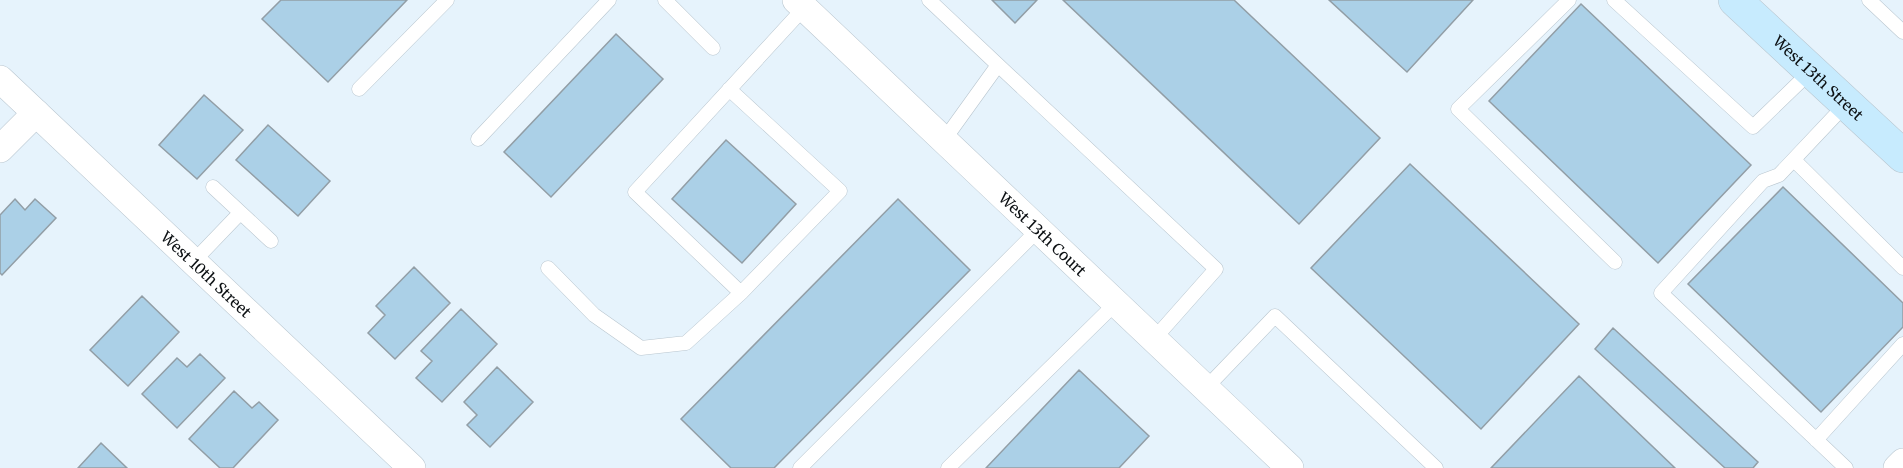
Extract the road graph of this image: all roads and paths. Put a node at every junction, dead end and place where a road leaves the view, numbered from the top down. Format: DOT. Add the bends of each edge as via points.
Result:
graph roads {
  1 [pos="447,0"];
  2 [pos="609,0"];
  3 [pos="665,0"];
  4 [pos="929,0"];
  5 [pos="1569,0"];
  6 [pos="1614,0"];
  7 [pos="1735,0"];
  8 [pos="1869,0"];
  9 [pos="800,4"];
  10 [pos="1903,32"];
  11 [pos="713,48"];
  12 [pos="998,65"];
  13 [pos="1811,71"];
  14 [pos="0,79"];
  15 [pos="359,89"];
  16 [pos="729,89"];
  17 [pos="1846,104"];
  18 [pos="36,114"];
  19 [pos="478,139"];
  20 [pos="944,140"];
  21 [pos="0,149"];
  22 [pos="1903,156"];
  23 [pos="1794,160"];
  24 [pos="213,187"];
  25 [pos="240,213"];
  26 [pos="1038,230"];
  27 [pos="271,242"];
  28 [pos="194,262"];
  29 [pos="1615,262"];
  30 [pos="548,268"];
  31 [pos="1903,268"];
  32 [pos="741,293"];
  33 [pos="1116,303"];
  34 [pos="1154,339"];
  35 [pos="1903,344"];
  36 [pos="1206,388"];
  37 [pos="1816,440"];
  38 [pos="1903,462"];
  39 [pos="412,468"];
  40 [pos="800,468"];
  41 [pos="948,468"];
  42 [pos="1290,468"];
  43 [pos="1436,468"];
  44 [pos="1846,468"];
  45 [pos="1897,468"];
  1 -- 15 [label="lane"];
  2 -- 19 [label="lane"];
  3 -- 11 [label="lane"];
  4 -- 12 [label="lane"];
  5 -- 29 [label="lane" via="1458,109"];
  6 -- 13 [label="lane" via="1753,127"];
  7 -- 13 [label="street, West 13th Street"];
  8 -- 10 [label="lane"];
  9 -- 16 [label="lane"];
  9 -- 20 [label="street, West 13th Court"];
  12 -- 20 [label="lane"];
  12 -- 34 [label="lane" via="1216,269"];
  13 -- 17 [label="street, West 13th Street"];
  14 -- 18 [label="street, West 10th Street"];
  16 -- 32 [label="lane" via="635,192"];
  16 -- 32 [label="lane" via="840,191"];
  17 -- 22 [label="street, West 13th Street"];
  17 -- 23 [label="lane"];
  18 -- 21 [label="street"];
  18 -- 28 [label="street, West 10th Street"];
  20 -- 26 [label="street, West 13th Court"];
  23 -- 31 [label="lane"];
  23 -- 37 [label="lane" via="1779,175 1763,182 1661,294"];
  24 -- 25 [label="lane"];
  25 -- 27 [label="lane"];
  25 -- 28 [label="lane"];
  26 -- 33 [label="street, West 13th Court"];
  26 -- 40 [label="lane"];
  28 -- 39 [label="street, West 10th Street"];
  30 -- 32 [label="lane" via="594,315 641,348 686,343"];
  33 -- 34 [label="street, West 13th Court"];
  33 -- 41 [label="lane"];
  34 -- 36 [label="street, West 13th Court"];
  35 -- 37 [label="lane"];
  36 -- 42 [label="street, West 13th Court"];
  36 -- 43 [label="lane" via="1275,316"];
  37 -- 44 [label="lane"];
  38 -- 45 [label="street"];
}
